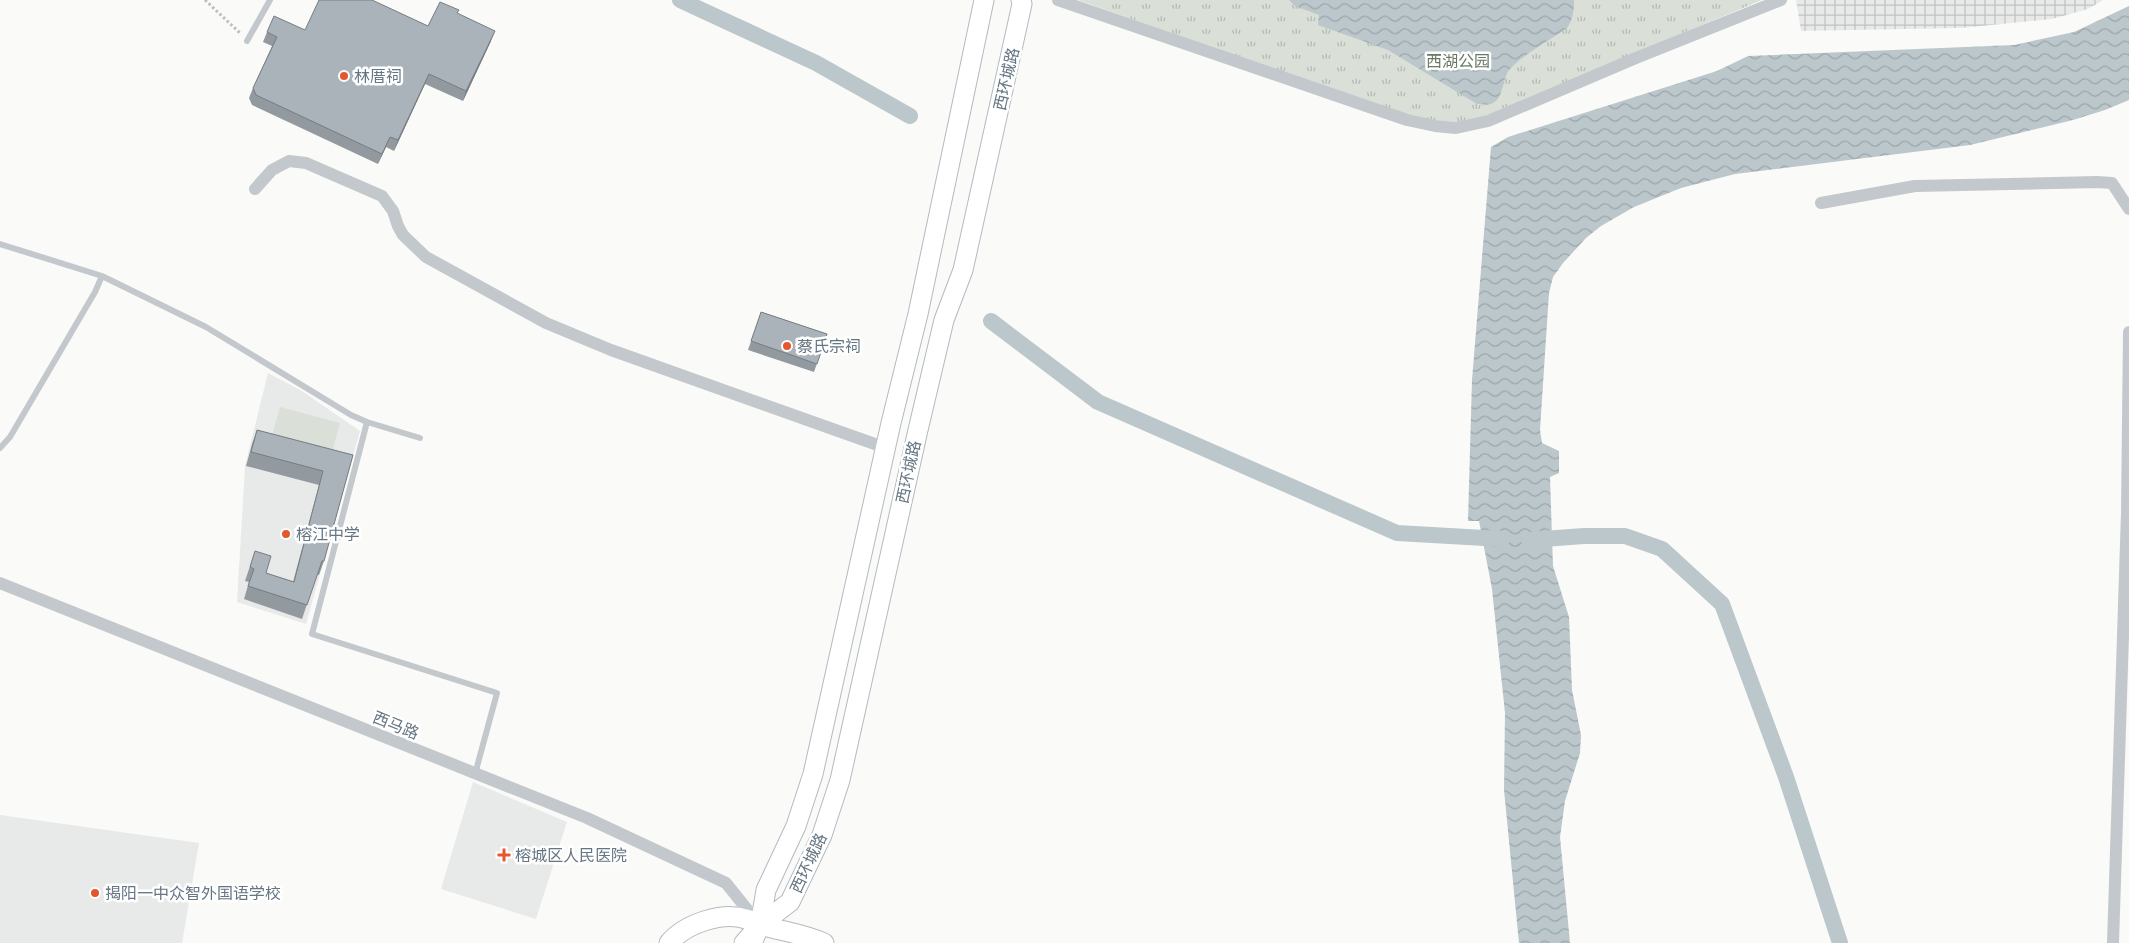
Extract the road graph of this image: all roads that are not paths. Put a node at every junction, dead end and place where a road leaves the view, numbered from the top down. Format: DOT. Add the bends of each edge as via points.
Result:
graph roads {
  1 [pos="270,0"];
  2 [pos="984,0"];
  3 [pos="1022,0"];
  4 [pos="1058,0"];
  5 [pos="1781,0"];
  6 [pos="247,41"];
  7 [pos="255,189"];
  8 [pos="1821,203"];
  9 [pos="2129,209"];
  10 [pos="0,244"];
  11 [pos="102,276"];
  12 [pos="2129,332"];
  13 [pos="366,422"];
  14 [pos="420,438"];
  15 [pos="0,448"];
  16 [pos="886,448"];
  17 [pos="2128,513"];
  18 [pos="0,583"];
  19 [pos="475,774"];
  20 [pos="772,932"];
  21 [pos="669,943"];
  22 [pos="744,943"];
  23 [pos="752,943"];
  24 [pos="824,943"];
  25 [pos="2113,943"];
  1 -- 6 [label="lane"];
  2 -- 16 [label="main road, 西环城路" via="918,314"];
  3 -- 20 [label="main road, 西环城路" via="963,270 944,320 840,780 822,835"];
  4 -- 5 [label="street" via="1407,120 1456,128 1488,121"];
  7 -- 16 [label="street" via="272,170 289,161 306,163 382,196 394,211 403,235 426,257 546,323 611,350"];
  8 -- 9 [label="street" via="1915,186 2097,182 2112,183"];
  10 -- 11 [label="lane"];
  11 -- 13 [label="lane" via="206,327"];
  11 -- 15 [label="lane" via="10,438"];
  12 -- 17 [label="street"];
  13 -- 14 [label="lane"];
  13 -- 19 [label="lane" via="312,634 497,693"];
  16 -- 20 [label="main road, 西环城路" via="814,774 796,826 766,890"];
  17 -- 25 [label="street"];
  18 -- 19 [label="street, 西马路"];
  19 -- 20 [label="street, 西马路" via="587,818 726,883"];
  20 -- 21 [label="main road" via="746,918 723,917 700,921"];
  20 -- 22 [label="main road, 西环城路"];
  20 -- 23 [label="main road, 西环城路"];
  20 -- 24 [label="main road"];
}
